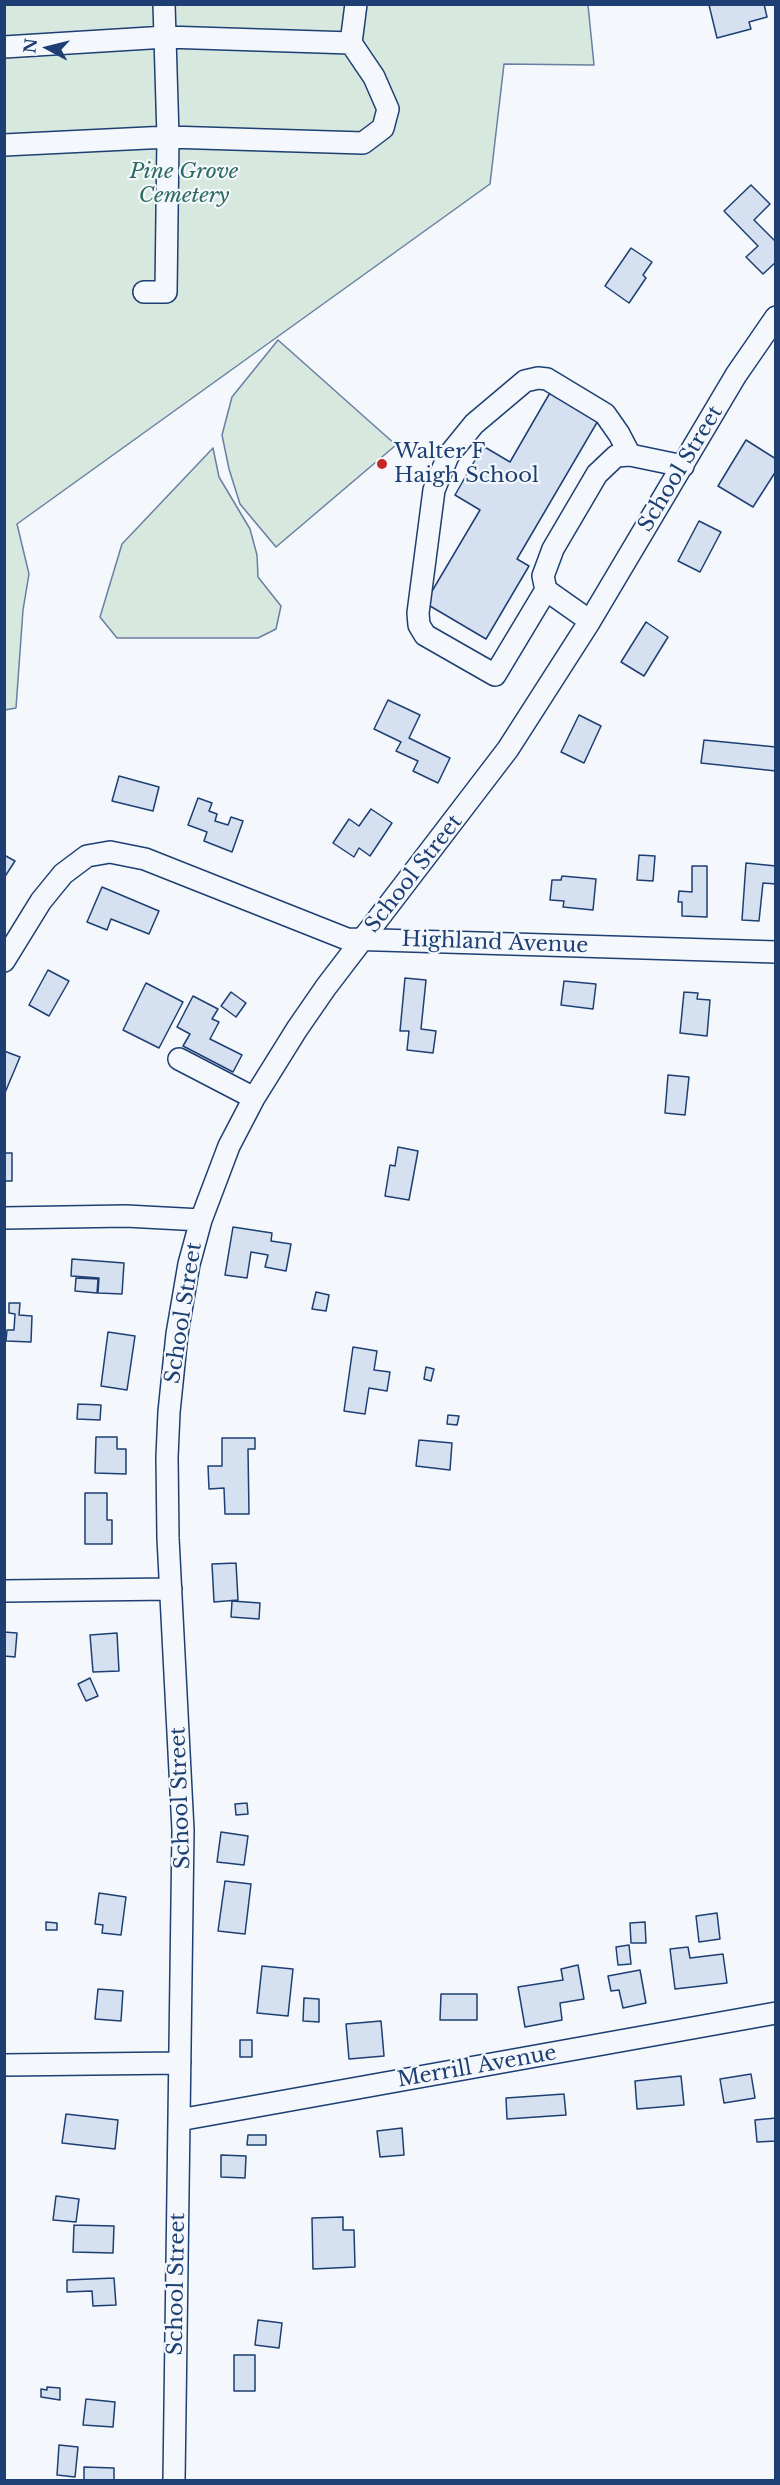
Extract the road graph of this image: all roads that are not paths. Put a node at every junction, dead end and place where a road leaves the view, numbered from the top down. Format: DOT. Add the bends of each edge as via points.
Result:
graph roads {
  1 [pos="164,4"];
  2 [pos="356,4"];
  3 [pos="166,37"];
  4 [pos="351,43"];
  5 [pos="4,47"];
  6 [pos="168,137"];
  7 [pos="4,145"];
  8 [pos="144,292"];
  9 [pos="776,317"];
  10 [pos="630,455"];
  11 [pos="683,466"];
  12 [pos="546,590"];
  13 [pos="590,621"];
  14 [pos="363,939"];
  15 [pos="776,952"];
  16 [pos="4,961"];
  17 [pos="178,1059"];
  18 [pos="254,1098"];
  19 [pos="4,1218"];
  20 [pos="201,1220"];
  21 [pos="171,1589"];
  22 [pos="4,1591"];
  23 [pos="776,2013"];
  24 [pos="180,2063"];
  25 [pos="4,2065"];
  26 [pos="179,2120"];
  27 [pos="174,2481"];
  1 -- 3 [label="street"];
  2 -- 4 [label="street"];
  3 -- 4 [label="street"];
  3 -- 5 [label="street"];
  3 -- 6 [label="street"];
  4 -- 6 [label="street" via="374,77 388,109 383,128 363,143"];
  6 -- 7 [label="street"];
  6 -- 8 [label="street" via="166,292"];
  9 -- 11 [label="street, School Street" via="736,375"];
  10 -- 11 [label="street"];
  10 -- 12 [label="street" via="616,456 597,474 553,549 543,576"];
  10 -- 12 [label="street" via="605,414 547,379 538,378 525,381 474,424 448,456 434,490 418,613 425,635 495,675"];
  11 -- 13 [label="street, School Street"];
  12 -- 13 [label="street"];
  13 -- 14 [label="street, School Street" via="508,749"];
  14 -- 15 [label="street, Highland Avenue"];
  14 -- 16 [label="street, Highland Avenue" via="347,939 134,855 110,852 87,856 63,874"];
  14 -- 18 [label="street, School Street" via="320,995"];
  17 -- 18 [label="street"];
  18 -- 20 [label="street, School Street" via="229,1146"];
  19 -- 20 [label="street" via="126,1216"];
  20 -- 21 [label="street, School Street" via="181,1305 171,1380 167,1496"];
  21 -- 22 [label="street"];
  21 -- 24 [label="street, School Street" via="183,1830"];
  23 -- 26 [label="street, Merrill Avenue"];
  24 -- 25 [label="street"];
  24 -- 26 [label="street, School Street"];
  26 -- 27 [label="street, School Street"];
}
